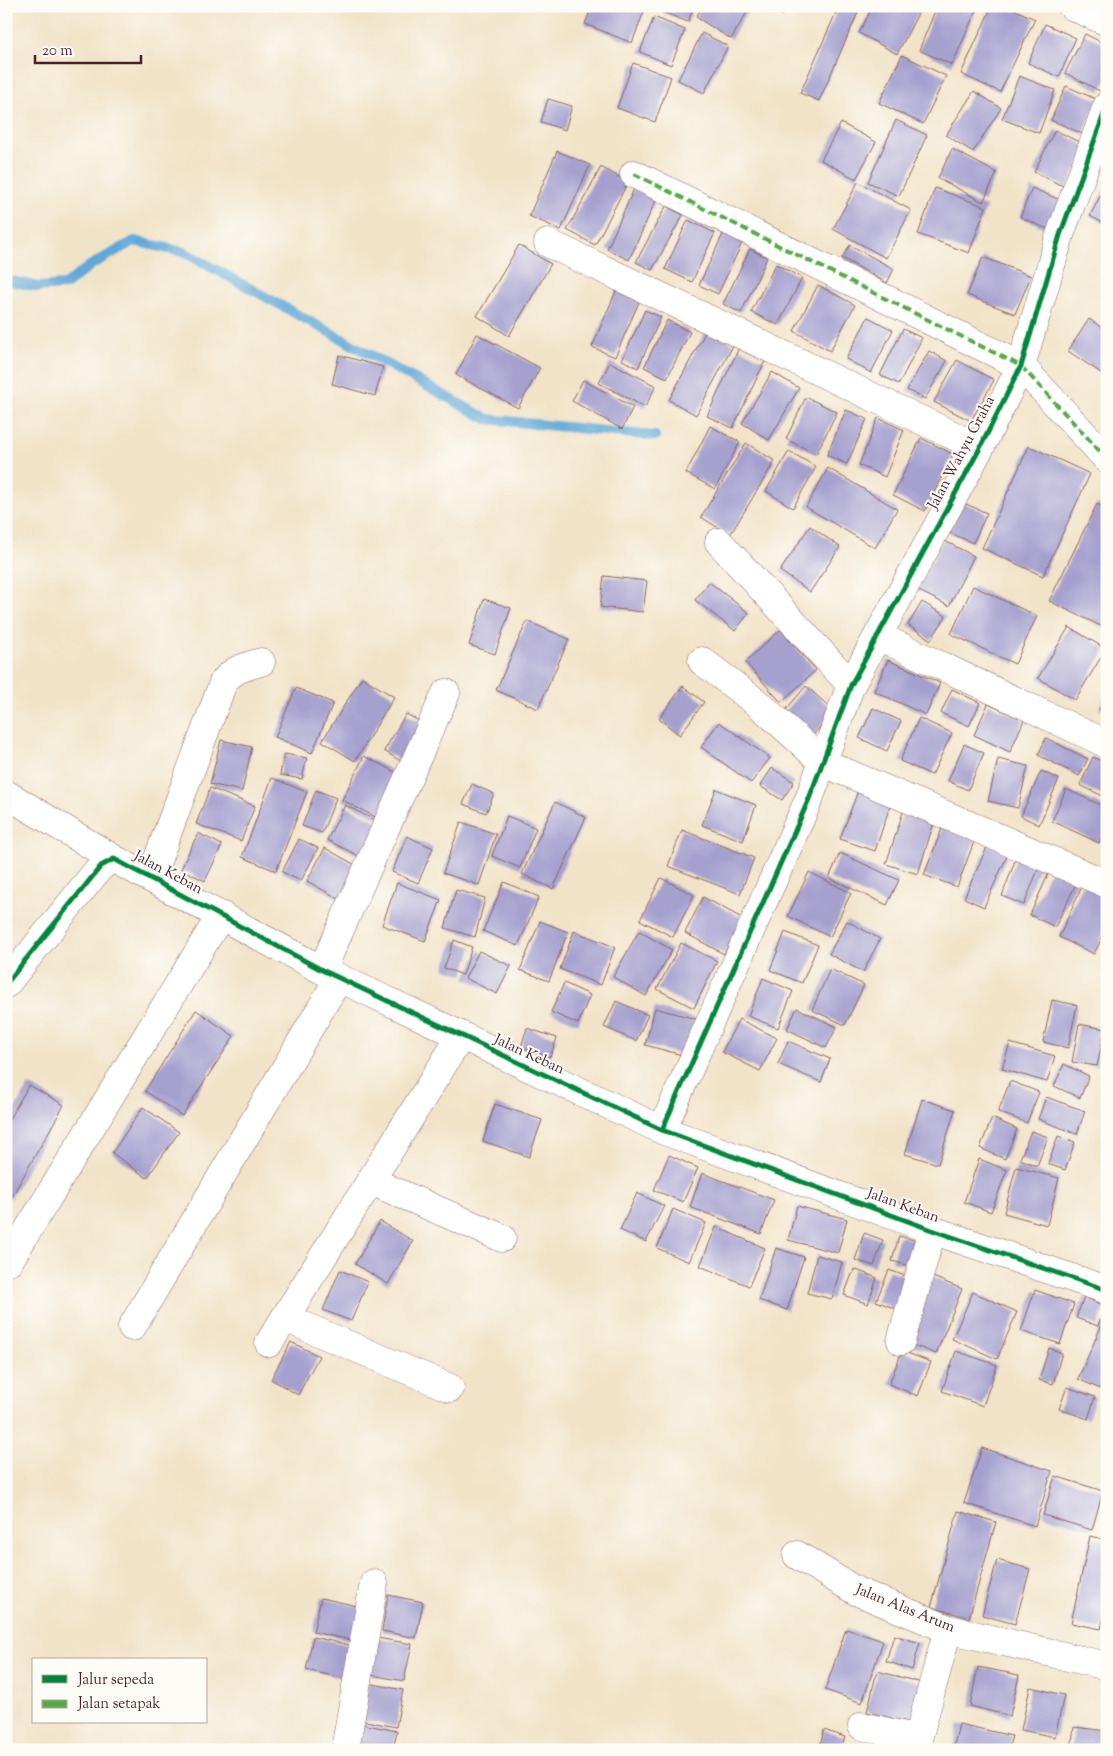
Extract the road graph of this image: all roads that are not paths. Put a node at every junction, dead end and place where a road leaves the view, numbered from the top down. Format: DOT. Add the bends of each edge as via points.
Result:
graph roads {
  1 [pos="1072,6"];
  2 [pos="1107,22"];
  3 [pos="1107,106"];
  4 [pos="634,174"];
  5 [pos="548,243"];
  6 [pos="1021,366"];
  7 [pos="980,448"];
  8 [pos="1107,458"];
  9 [pos="719,542"];
  10 [pos="878,636"];
  11 [pos="702,661"];
  12 [pos="261,662"];
  13 [pos="851,686"];
  14 [pos="446,693"];
  15 [pos="1107,744"];
  16 [pos="824,763"];
  17 [pos="6,794"];
  18 [pos="114,859"];
  19 [pos="151,877"];
  20 [pos="1107,884"];
  21 [pos="221,915"];
  22 [pos="330,974"];
  23 [pos="6,984"];
  24 [pos="461,1036"];
  25 [pos="662,1130"];
  26 [pos="371,1182"];
  27 [pos="932,1230"];
  28 [pos="502,1238"];
  29 [pos="9,1261"];
  30 [pos="1107,1290"];
  31 [pos="285,1318"];
  32 [pos="132,1327"];
  33 [pos="901,1341"];
  34 [pos="269,1344"];
  35 [pos="450,1388"];
  36 [pos="797,1555"];
  37 [pos="374,1583"];
  38 [pos="948,1629"];
  39 [pos="1107,1666"];
  40 [pos="862,1726"];
  41 [pos="917,1745"];
  42 [pos="346,1750"];
  1 -- 2 [label="street"];
  3 -- 6 [label="street, Jalan Wahyu Graha" via="1060,236"];
  4 -- 6 [label="street"];
  5 -- 7 [label="street"];
  6 -- 7 [label="street, Jalan Wahyu Graha"];
  6 -- 8 [label="street"];
  7 -- 10 [label="street, Jalan Wahyu Graha"];
  9 -- 13 [label="street"];
  10 -- 13 [label="street, Jalan Wahyu Graha"];
  10 -- 15 [label="street"];
  11 -- 16 [label="street" via="760,706"];
  12 -- 19 [label="street" via="237,669 223,683"];
  13 -- 16 [label="street, Jalan Wahyu Graha"];
  14 -- 22 [label="street"];
  16 -- 20 [label="street"];
  16 -- 25 [label="street, Jalan Wahyu Graha"];
  17 -- 18 [label="street"];
  18 -- 19 [label="street, Jalan Keban"];
  18 -- 23 [label="street, Jalan Keban" via="101,866"];
  19 -- 21 [label="street, Jalan Keban"];
  21 -- 22 [label="street, Jalan Keban"];
  21 -- 29 [label="street"];
  22 -- 24 [label="street, Jalan Keban"];
  22 -- 32 [label="street"];
  24 -- 25 [label="street, Jalan Keban"];
  24 -- 26 [label="street"];
  25 -- 27 [label="street, Jalan Keban"];
  26 -- 28 [label="street"];
  26 -- 31 [label="street"];
  27 -- 30 [label="street, Jalan Keban"];
  27 -- 33 [label="street"];
  31 -- 34 [label="street"];
  31 -- 35 [label="street"];
  36 -- 38 [label="street, Jalan Alas Arum" via="856,1590"];
  37 -- 42 [label="street"];
  38 -- 39 [label="street, Jalan Alas Arum"];
  38 -- 41 [label="street"];
  40 -- 41 [label="street"];
}
